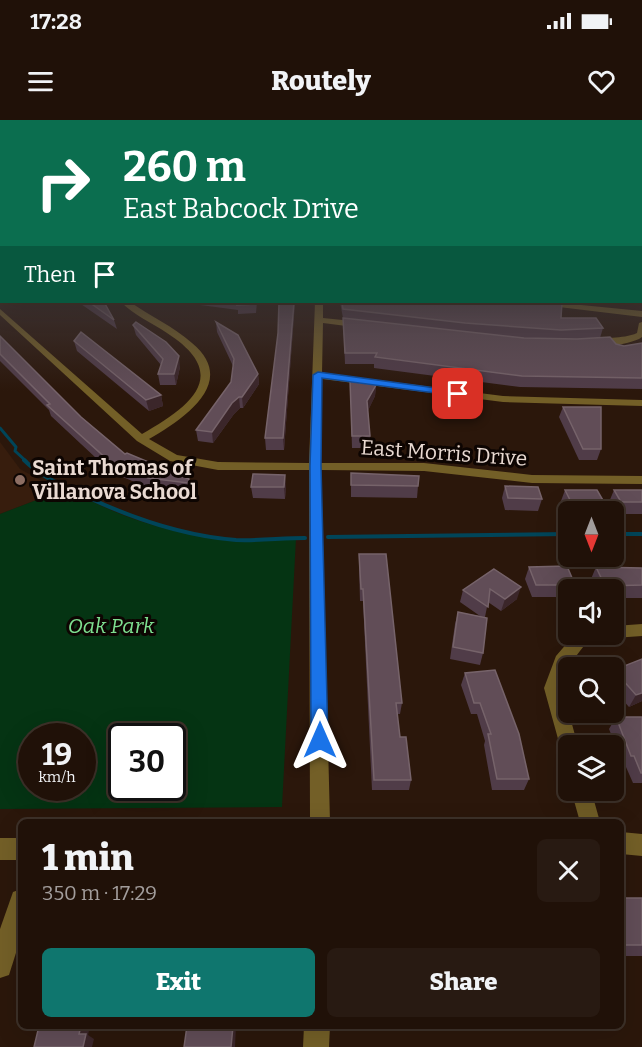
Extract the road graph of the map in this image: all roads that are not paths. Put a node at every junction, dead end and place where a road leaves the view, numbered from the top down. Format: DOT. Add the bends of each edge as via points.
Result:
graph roads {
  1 [pos="128,304"];
  2 [pos="319,304"];
  3 [pos="554,304"];
  4 [pos="0,311"];
  5 [pos="641,314"];
  6 [pos="319,320"];
  7 [pos="642,324"];
  8 [pos="376,327"];
  9 [pos="641,334"];
  10 [pos="586,344"];
  11 [pos="318,375"];
  12 [pos="642,403"];
  13 [pos="141,439"];
  14 [pos="315,466"];
  15 [pos="642,480"];
  16 [pos="642,630"];
  17 [pos="624,631"];
  18 [pos="576,645"];
  19 [pos="566,735"];
  20 [pos="584,801"];
  21 [pos="320,819"];
  22 [pos="589,819"];
  23 [pos="624,843"];
  24 [pos="642,845"];
  25 [pos="0,849"];
  26 [pos="18,849"];
  27 [pos="18,909"];
  28 [pos="0,966"];
  29 [pos="317,1029"];
  30 [pos="316,1047"];
  1 -- 13 [label="street" via="190,345 205,366 203,387 191,404"];
  2 -- 6 [label="street"];
  3 -- 5 [label="street"];
  4 -- 13 [label="street, East Morris Drive"];
  5 -- 7 [label="street"];
  6 -- 8 [label="street"];
  6 -- 11 [label="street"];
  7 -- 9 [label="street"];
  9 -- 10 [label="street" via="622,342"];
  11 -- 12 [label="street" via="503,399"];
  11 -- 14 [label="street"];
  13 -- 14 [label="street, East Morris Drive" via="174,458 218,466"];
  14 -- 15 [label="street, East Morris Drive" via="424,467 538,479"];
  14 -- 21 [label="street"];
  16 -- 17 [label="street"];
  18 -- 19 [label="street" via="562,661 553,688"];
  20 -- 22 [label="street"];
  23 -- 24 [label="street"];
  25 -- 26 [label="street"];
  27 -- 28 [label="street"];
  29 -- 30 [label="street"];
}
